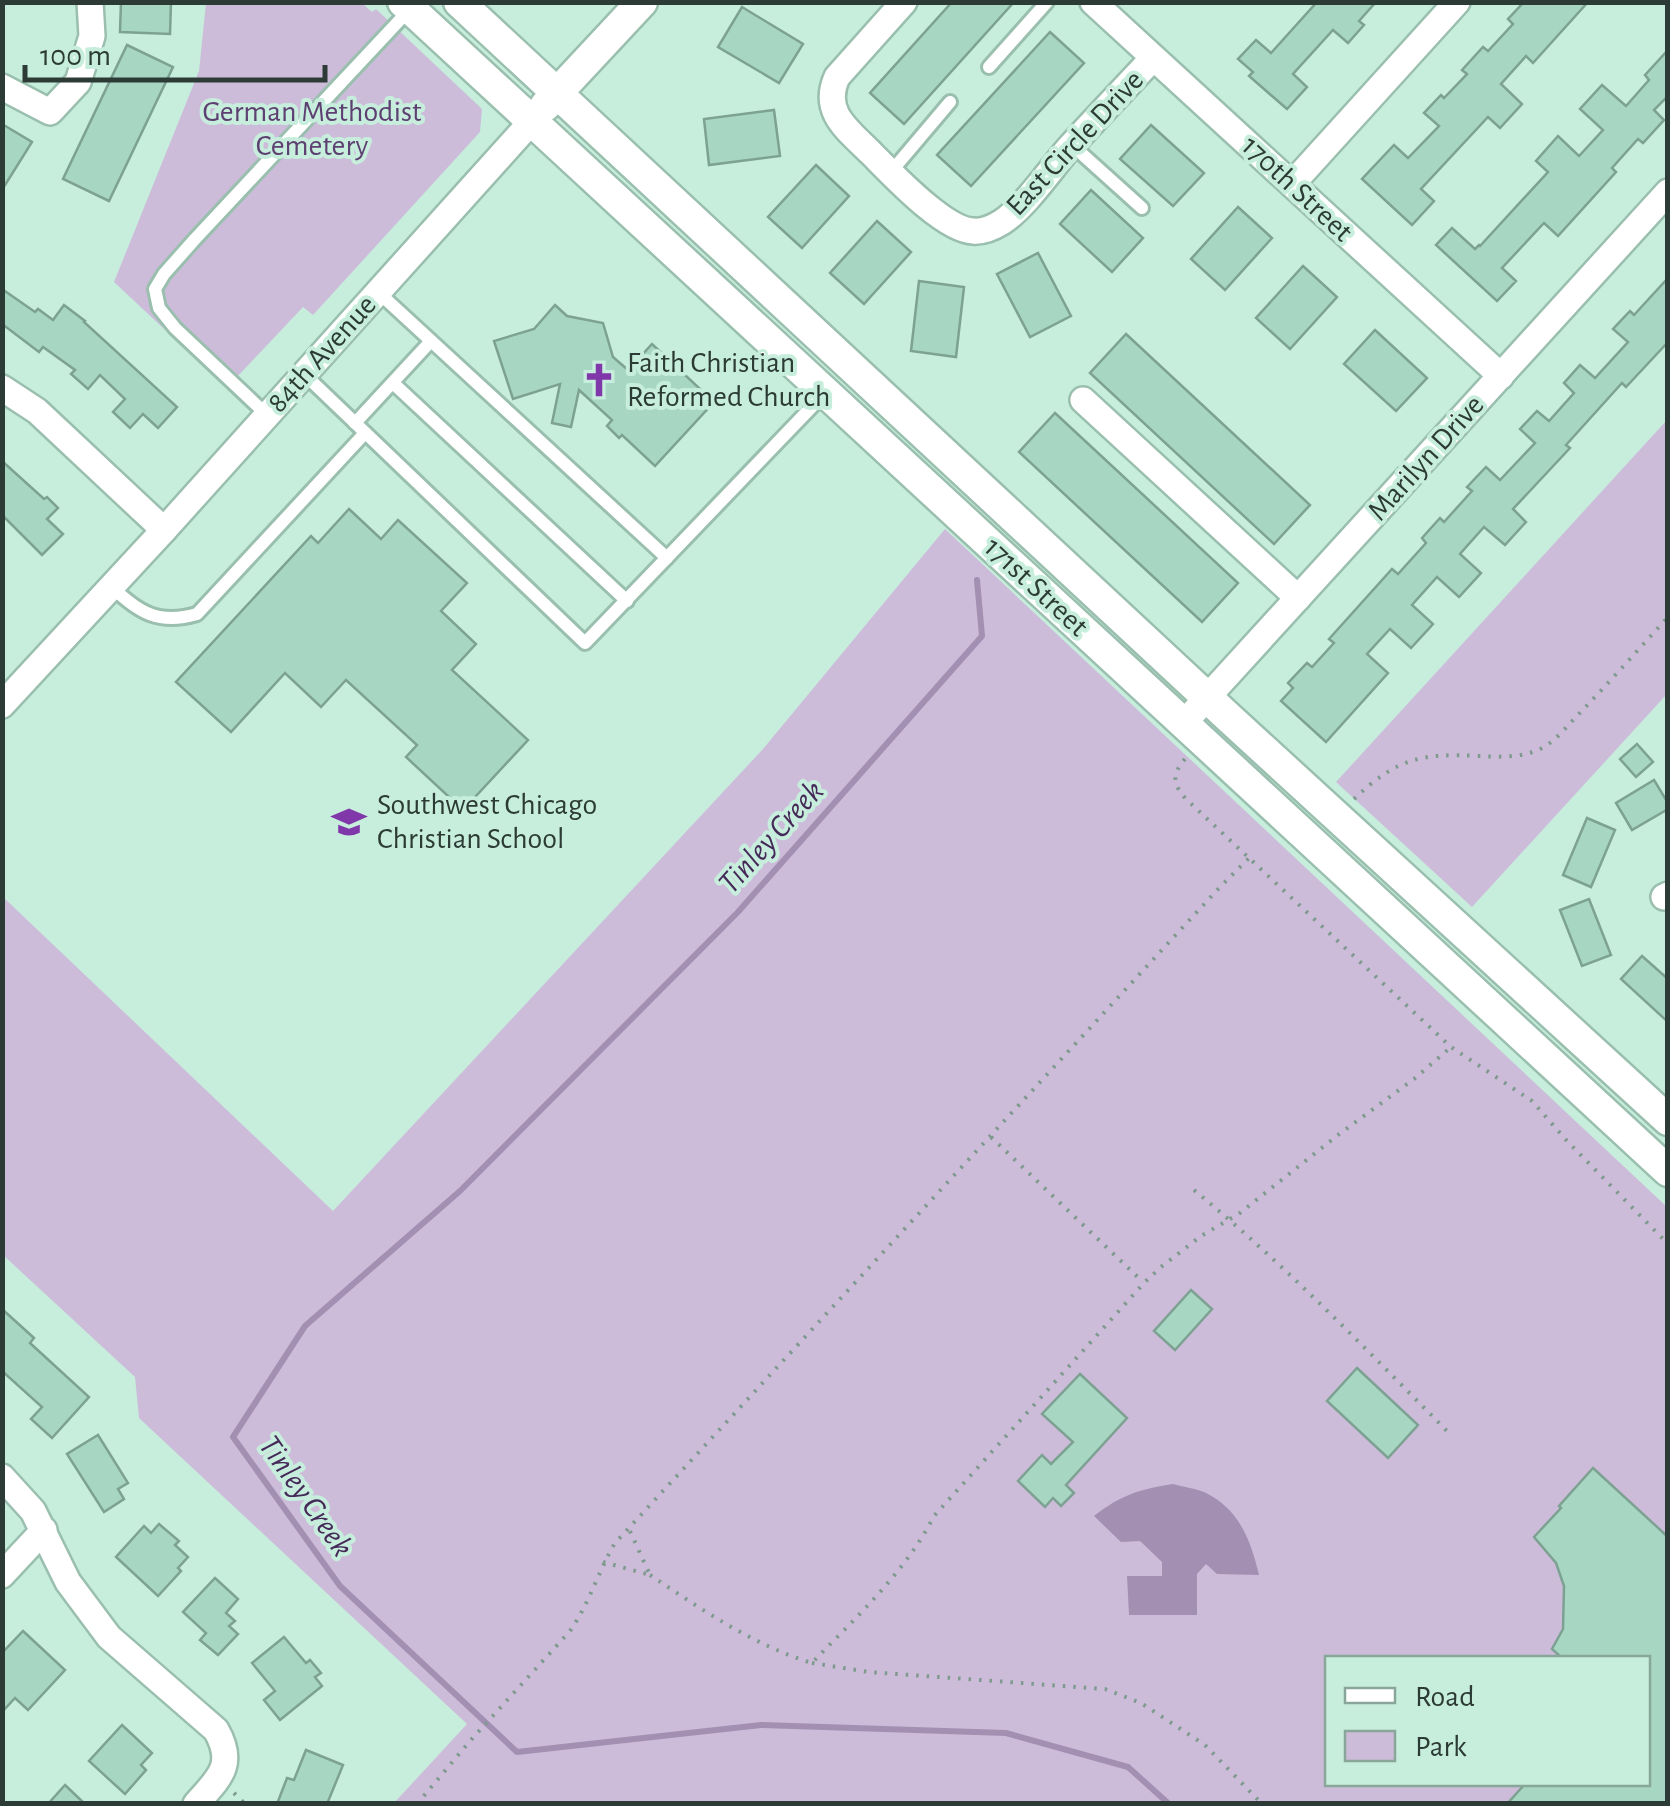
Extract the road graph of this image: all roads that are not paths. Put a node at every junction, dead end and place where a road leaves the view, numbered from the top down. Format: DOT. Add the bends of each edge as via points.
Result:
graph roads {
  1 [pos="90,2"];
  2 [pos="459,2"];
  3 [pos="642,2"];
  4 [pos="904,2"];
  5 [pos="1047,2"];
  6 [pos="1093,2"];
  7 [pos="1457,2"];
  8 [pos="407,6"];
  9 [pos="1153,58"];
  10 [pos="989,67"];
  11 [pos="2,86"];
  12 [pos="556,93"];
  13 [pos="950,102"];
  14 [pos="531,122"];
  15 [pos="1072,144"];
  16 [pos="893,175"];
  17 [pos="1292,184"];
  18 [pos="1668,192"];
  19 [pos="1142,208"];
  20 [pos="378,292"];
  21 [pos="432,342"];
  22 [pos="304,374"];
  23 [pos="1501,376"];
  24 [pos="392,383"];
  25 [pos="2,388"];
  26 [pos="826,391"];
  27 [pos="1083,400"];
  28 [pos="267,416"];
  29 [pos="360,428"];
  30 [pos="164,530"];
  31 [pos="666,558"];
  32 [pos="112,586"];
  33 [pos="1298,598"];
  34 [pos="628,601"];
  35 [pos="1208,698"];
  36 [pos="2,704"];
  37 [pos="1187,738"];
  38 [pos="1668,1120"];
  39 [pos="1668,1172"];
  40 [pos="2,1477"];
  41 [pos="44,1530"];
  42 [pos="2,1575"];
  43 [pos="196,1804"];
  1 -- 11 [label="street" via="92,36 78,82 50,112"];
  2 -- 12 [label="street, 171st Street"];
  3 -- 12 [label="street, 84th Avenue"];
  4 -- 16 [label="street, East Circle Drive" via="837,76 831,100 841,123"];
  5 -- 10 [label="lane"];
  6 -- 9 [label="street, 170th Street"];
  7 -- 17 [label="street"];
  8 -- 14 [label="street, 171st Street"];
  8 -- 28 [label="lane" via="155,290 175,328"];
  9 -- 15 [label="street, East Circle Drive"];
  9 -- 17 [label="street, 170th Street"];
  12 -- 14 [label="street, 84th Avenue"];
  12 -- 35 [label="street, 171st Street"];
  13 -- 16 [label="lane"];
  14 -- 20 [label="street, 84th Avenue"];
  14 -- 26 [label="street, 171st Street"];
  15 -- 16 [label="street, East Circle Drive" via="1014,212 976,232 951,225"];
  15 -- 19 [label="lane"];
  17 -- 23 [label="street, 170th Street"];
  18 -- 23 [label="street, Marilyn Drive"];
  20 -- 21 [label="lane"];
  20 -- 22 [label="street, 84th Avenue"];
  21 -- 24 [label="lane"];
  21 -- 31 [label="lane"];
  22 -- 28 [label="street, 84th Avenue"];
  22 -- 29 [label="lane"];
  23 -- 33 [label="street, Marilyn Drive"];
  24 -- 29 [label="lane"];
  24 -- 34 [label="lane"];
  25 -- 30 [label="street" via="37,411"];
  26 -- 31 [label="lane"];
  26 -- 37 [label="street, 171st Street"];
  27 -- 33 [label="street"];
  28 -- 30 [label="street, 84th Avenue"];
  29 -- 32 [label="lane" via="197,614 149,614"];
  29 -- 34 [label="lane" via="585,643"];
  30 -- 32 [label="street, 84th Avenue"];
  31 -- 34 [label="lane"];
  32 -- 36 [label="street, 84th Avenue"];
  33 -- 35 [label="street, Marilyn Drive"];
  35 -- 37 [label="street, Marilyn Drive"];
  35 -- 38 [label="street, 171st Street"];
  37 -- 39 [label="street, 171st Street"];
  40 -- 41 [label="street"];
  41 -- 42 [label="street"];
  41 -- 43 [label="street" via="68,1582 109,1637 224,1743 222,1775"];
}
